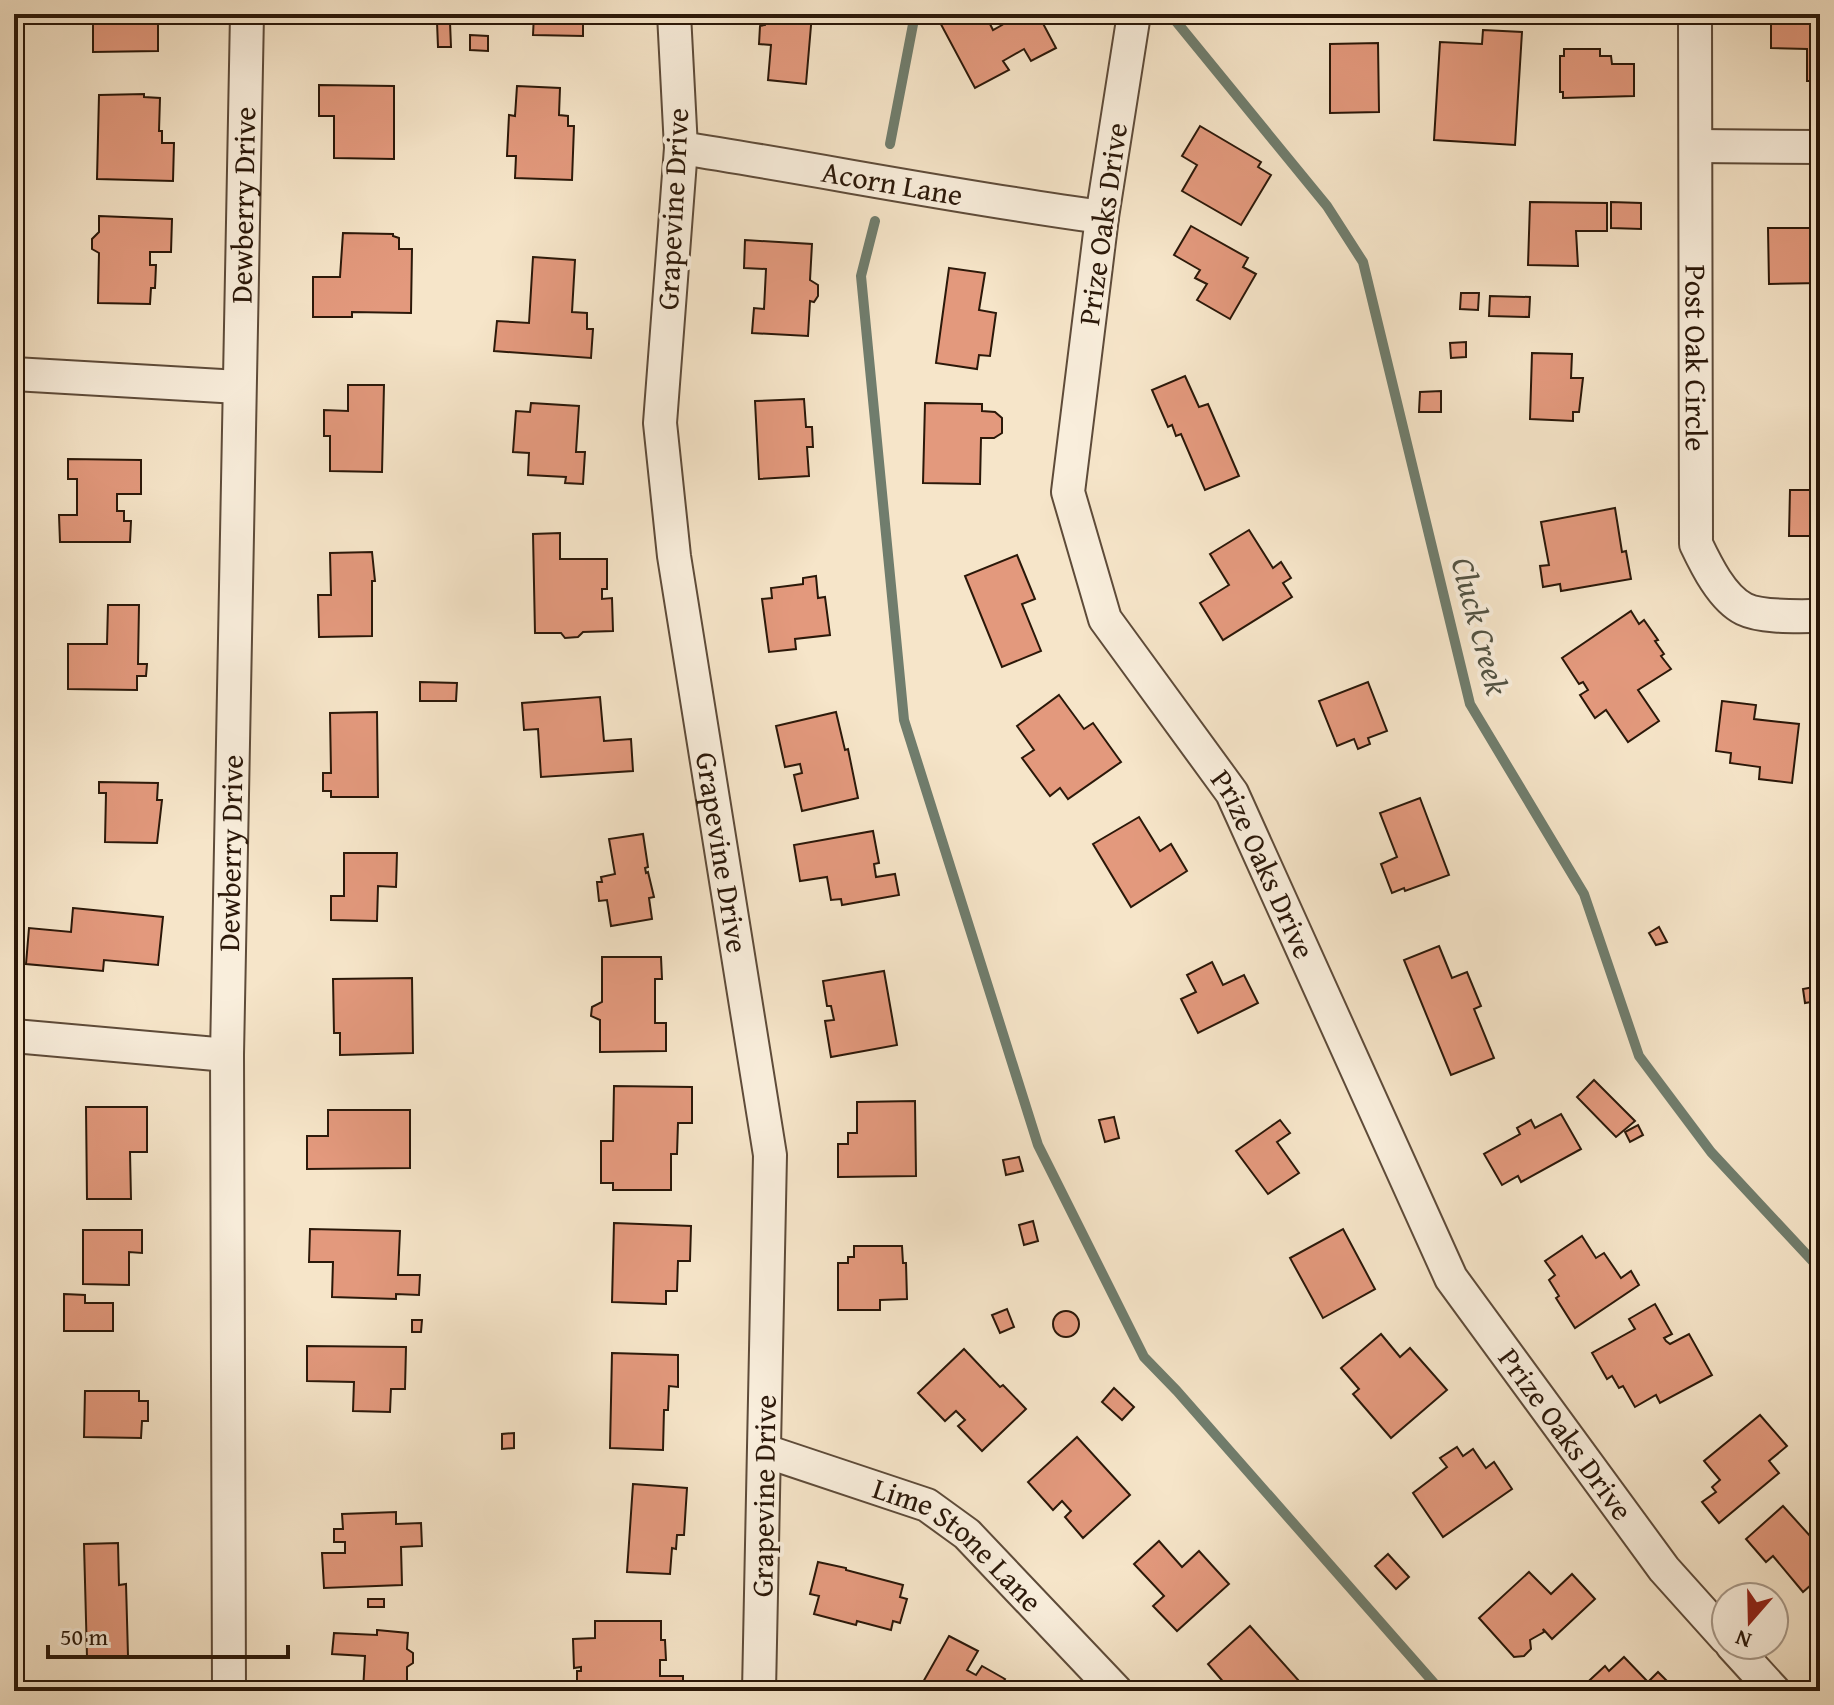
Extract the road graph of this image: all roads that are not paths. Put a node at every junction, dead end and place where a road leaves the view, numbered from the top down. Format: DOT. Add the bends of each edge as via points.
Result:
graph roads {
  1 [pos="247,14"];
  2 [pos="674,14"];
  3 [pos="1134,14"];
  4 [pos="1695,14"];
  5 [pos="1697,146"];
  6 [pos="1820,147"];
  7 [pos="681,148"];
  8 [pos="1102,217"];
  9 [pos="14,374"];
  10 [pos="239,387"];
  11 [pos="1820,616"];
  12 [pos="14,1036"];
  13 [pos="227,1055"];
  14 [pos="765,1451"];
  15 [pos="1710,1620"];
  16 [pos="1747,1661"];
  17 [pos="229,1691"];
  18 [pos="759,1691"];
  19 [pos="1116,1691"];
  20 [pos="1774,1691"];
  1 -- 10 [label="street, Dewberry Drive"];
  2 -- 7 [label="street, Grapevine Drive"];
  3 -- 8 [label="street, Prize Oaks Drive"];
  4 -- 5 [label="street, Post Oak Circle"];
  5 -- 6 [label="street"];
  5 -- 11 [label="street, Post Oak Circle" via="1696,544 1713,580 1744,609 1787,617"];
  7 -- 8 [label="street, Acorn Lane" via="955,197"];
  7 -- 14 [label="street, Grapevine Drive" via="660,423 674,556 770,1155"];
  8 -- 15 [label="street, Prize Oaks Drive" via="1068,492 1105,619 1232,793 1451,1278 1664,1569"];
  9 -- 10 [label="street"];
  10 -- 13 [label="street, Dewberry Drive"];
  12 -- 13 [label="street"];
  13 -- 17 [label="street, Dewberry Drive"];
  14 -- 18 [label="street, Grapevine Drive"];
  14 -- 19 [label="street, Lime Stone Lane" via="927,1505 967,1534"];
  16 -- 20 [label="street"];
}
